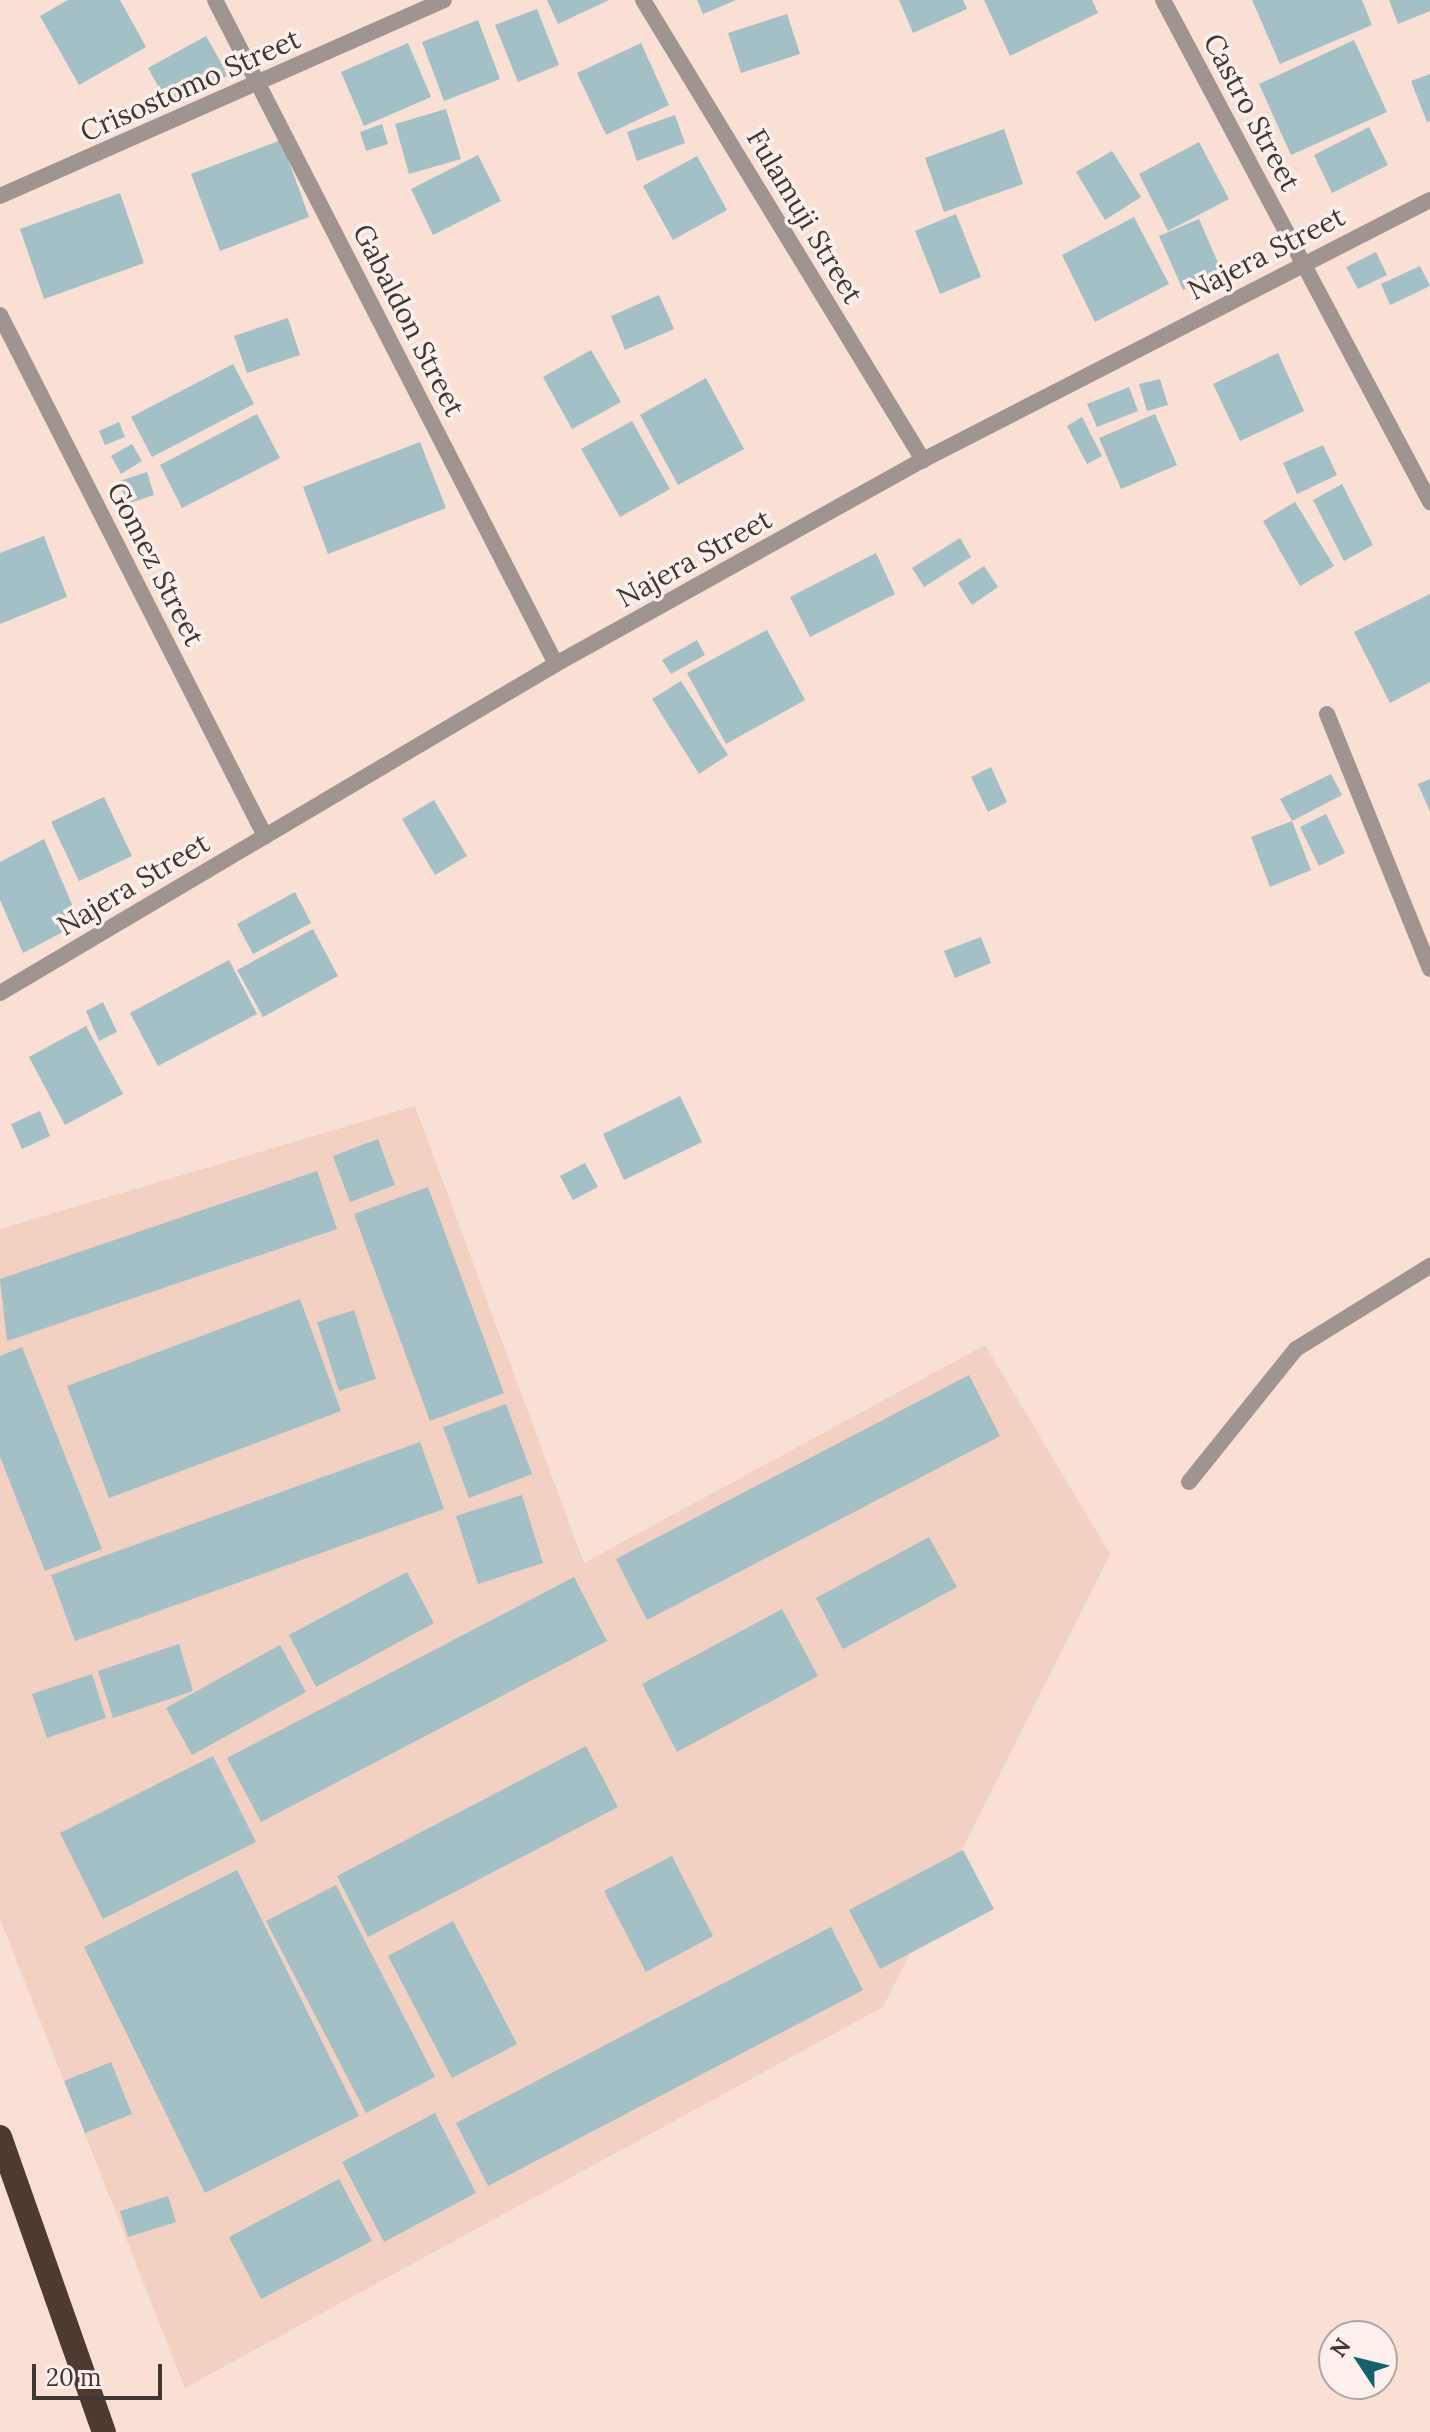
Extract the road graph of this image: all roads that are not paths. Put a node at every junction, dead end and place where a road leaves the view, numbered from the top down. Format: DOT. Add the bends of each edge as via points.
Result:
graph roads {
  1 [pos="215,0"];
  2 [pos="444,0"];
  3 [pos="643,0"];
  4 [pos="1163,0"];
  5 [pos="260,83"];
  6 [pos="0,196"];
  7 [pos="1430,200"];
  8 [pos="1302,263"];
  9 [pos="0,315"];
  10 [pos="923,460"];
  11 [pos="1430,502"];
  12 [pos="556,664"];
  13 [pos="1327,714"];
  14 [pos="265,836"];
  15 [pos="1430,969"];
  16 [pos="0,993"];
  17 [pos="1430,1266"];
  18 [pos="1189,1482"];
  19 [pos="0,2137"];
  20 [pos="104,2432"];
  1 -- 5 [label="street, Gabaldon Street"];
  2 -- 5 [label="street, Crisostomo Street"];
  3 -- 10 [label="street, Fulamuji Street"];
  4 -- 8 [label="street, Castro Street"];
  5 -- 6 [label="street, Crisostomo Street"];
  5 -- 12 [label="street, Gabaldon Street"];
  7 -- 8 [label="street, Najera Street"];
  8 -- 10 [label="street, Najera Street"];
  8 -- 11 [label="street, Castro Street"];
  9 -- 14 [label="street, Gomez Street"];
  10 -- 12 [label="street, Najera Street"];
  12 -- 14 [label="street, Najera Street"];
  13 -- 15 [label="street"];
  14 -- 16 [label="street, Najera Street"];
  17 -- 18 [label="street" via="1296,1349"];
  19 -- 20 [label="highway"];
}
